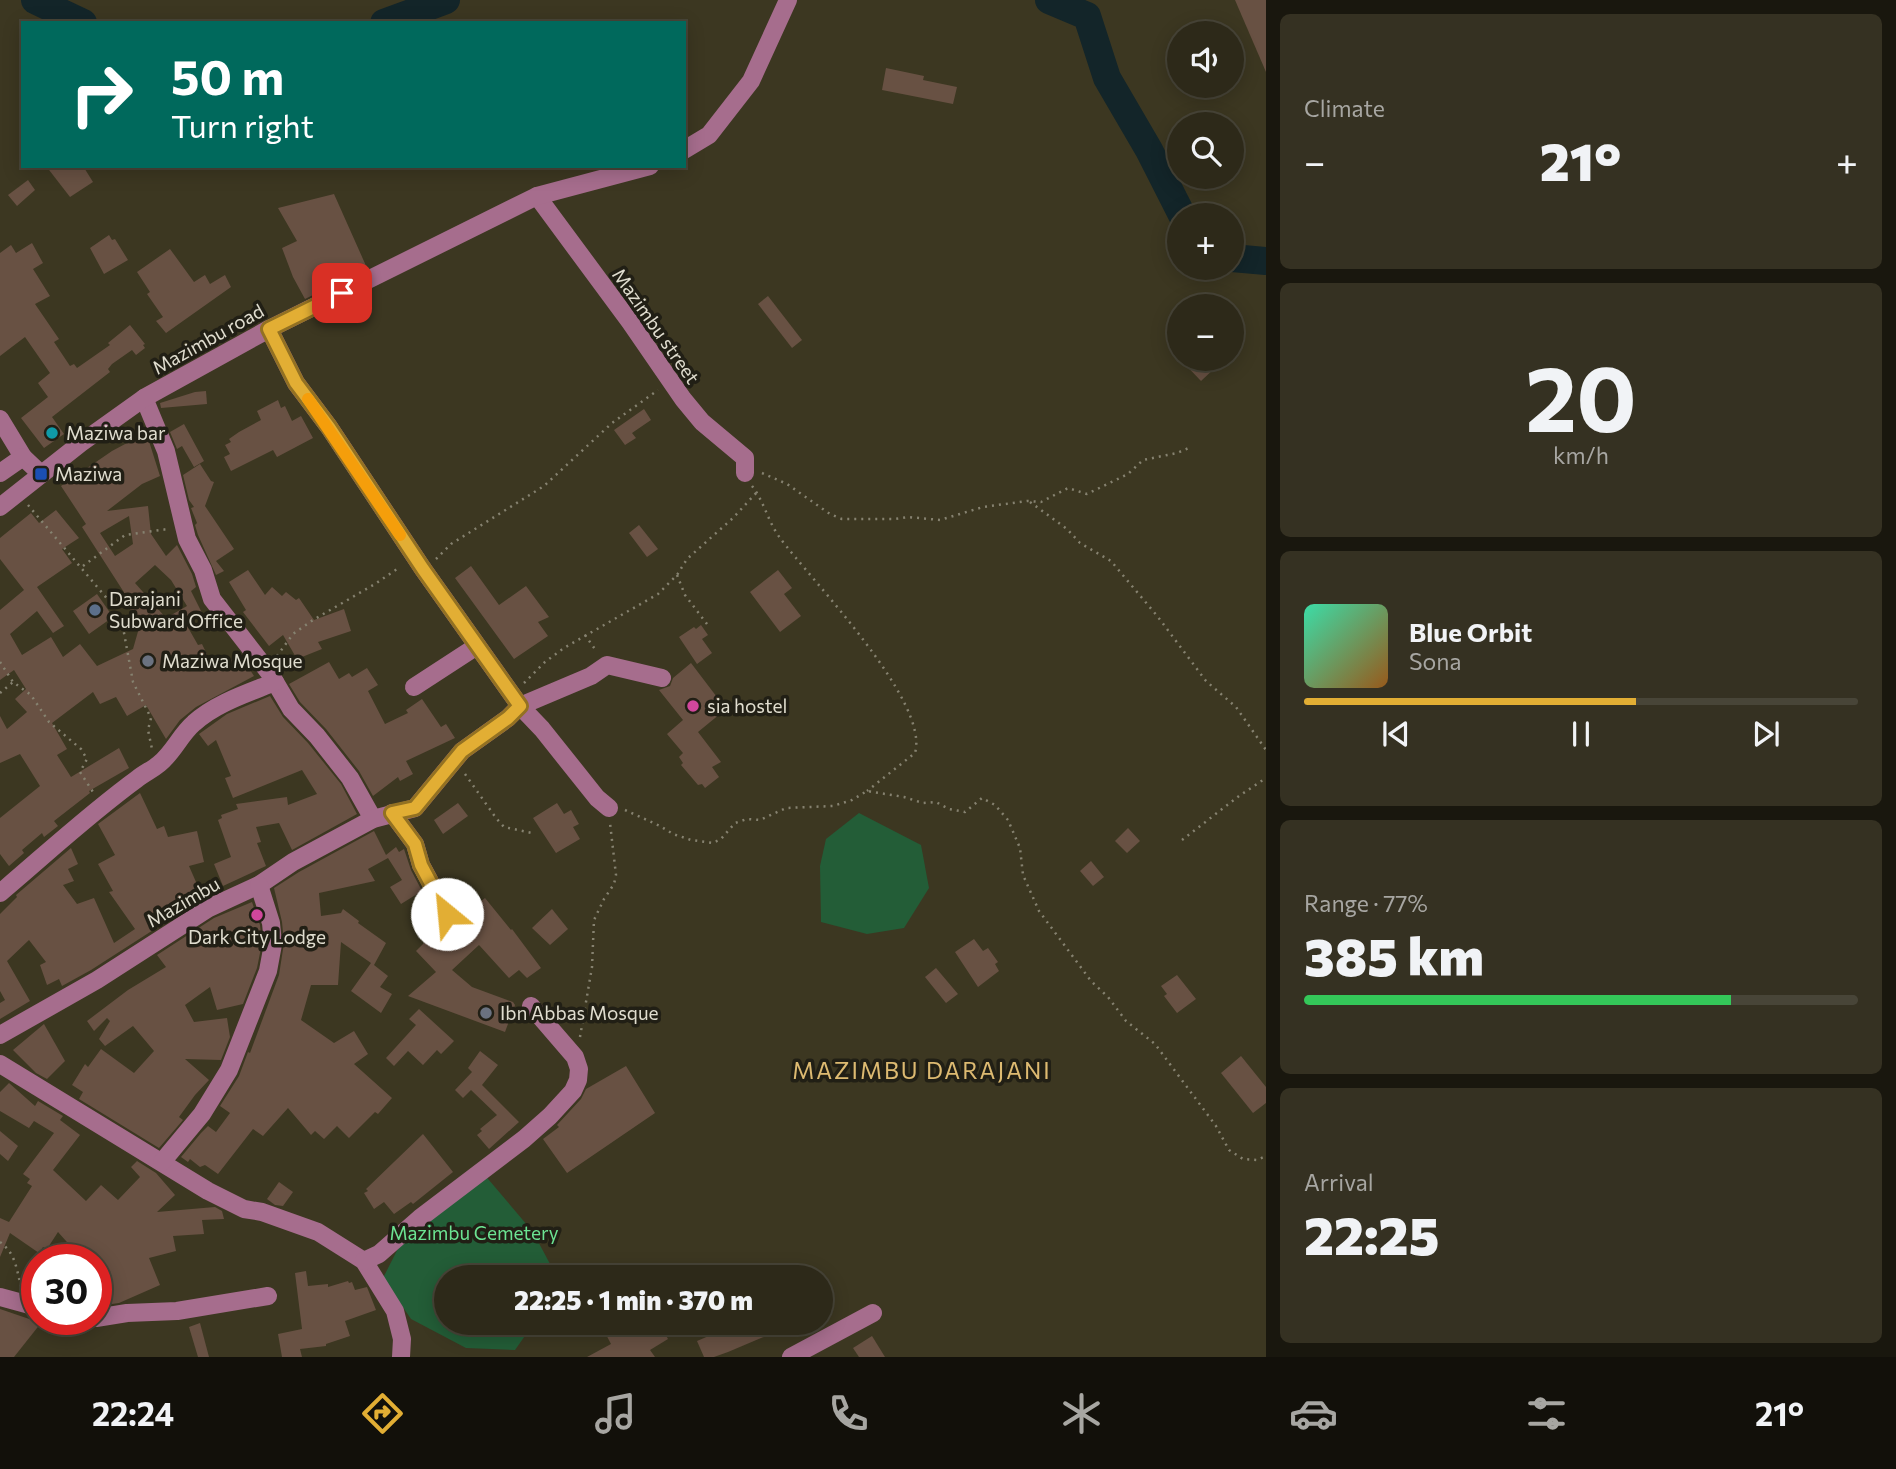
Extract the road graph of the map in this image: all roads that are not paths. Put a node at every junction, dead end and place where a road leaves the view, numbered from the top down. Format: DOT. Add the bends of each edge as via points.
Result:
graph roads {
  1 [pos="786,6"];
  2 [pos="686,149"];
  3 [pos="642,168"];
  4 [pos="537,196"];
  5 [pos="269,329"];
  6 [pos="144,398"];
  7 [pos="0,419"];
  8 [pos="23,457"];
  9 [pos="0,473"];
  10 [pos="745,473"];
  11 [pos="41,474"];
  12 [pos="0,507"];
  13 [pos="477,646"];
  14 [pos="273,678"];
  15 [pos="662,678"];
  16 [pos="414,687"];
  17 [pos="518,703"];
  18 [pos="609,808"];
  19 [pos="392,813"];
  20 [pos="373,819"];
  21 [pos="259,885"];
  22 [pos="0,893"];
  23 [pos="447,914"];
  24 [pos="531,1006"];
  25 [pos="0,1035"];
  26 [pos="0,1064"];
  27 [pos="162,1162"];
  28 [pos="364,1261"];
  29 [pos="268,1296"];
  30 [pos="0,1297"];
  31 [pos="21,1303"];
  32 [pos="873,1313"];
  33 [pos="112,1315"];
  34 [pos="401,1357"];
  35 [pos="791,1357"];
  1 -- 2 [label="street" via="751,81 709,135"];
  3 -- 4 [label="street, Mazimbu road"];
  4 -- 5 [label="street, Mazimbu road"];
  4 -- 10 [label="street, Mazimbu street" via="669,382 702,422 745,458"];
  5 -- 6 [label="street, Mazimbu road"];
  5 -- 13 [label="street" via="296,383"];
  6 -- 11 [label="street, Mazimbu road"];
  6 -- 14 [label="street" via="166,451 187,539 212,599"];
  7 -- 8 [label="street"];
  8 -- 9 [label="street"];
  8 -- 11 [label="street"];
  11 -- 12 [label="street, Mazimbu road"];
  13 -- 16 [label="street"];
  13 -- 17 [label="street"];
  14 -- 20 [label="street" via="291,709 350,778"];
  14 -- 22 [label="street" via="194,723 174,751"];
  15 -- 17 [label="street" via="607,665 591,676"];
  17 -- 18 [label="street"];
  17 -- 19 [label="street, Mazimbu" via="508,718 462,751 415,808"];
  19 -- 20 [label="street, Mazimbu"];
  19 -- 23 [label="street" via="415,844"];
  20 -- 21 [label="street, Mazimbu"];
  21 -- 25 [label="street, Mazimbu" via="209,908"];
  21 -- 27 [label="street" via="272,933 268,971 229,1070 202,1114"];
  24 -- 28 [label="street" via="575,1057 579,1069 573,1091 550,1116 379,1254"];
  26 -- 27 [label="street"];
  27 -- 28 [label="street" via="244,1209 318,1232"];
  28 -- 34 [label="street" via="395,1311"];
  29 -- 33 [label="street" via="187,1310"];
  30 -- 31 [label="street"];
  32 -- 35 [label="street"];
}
